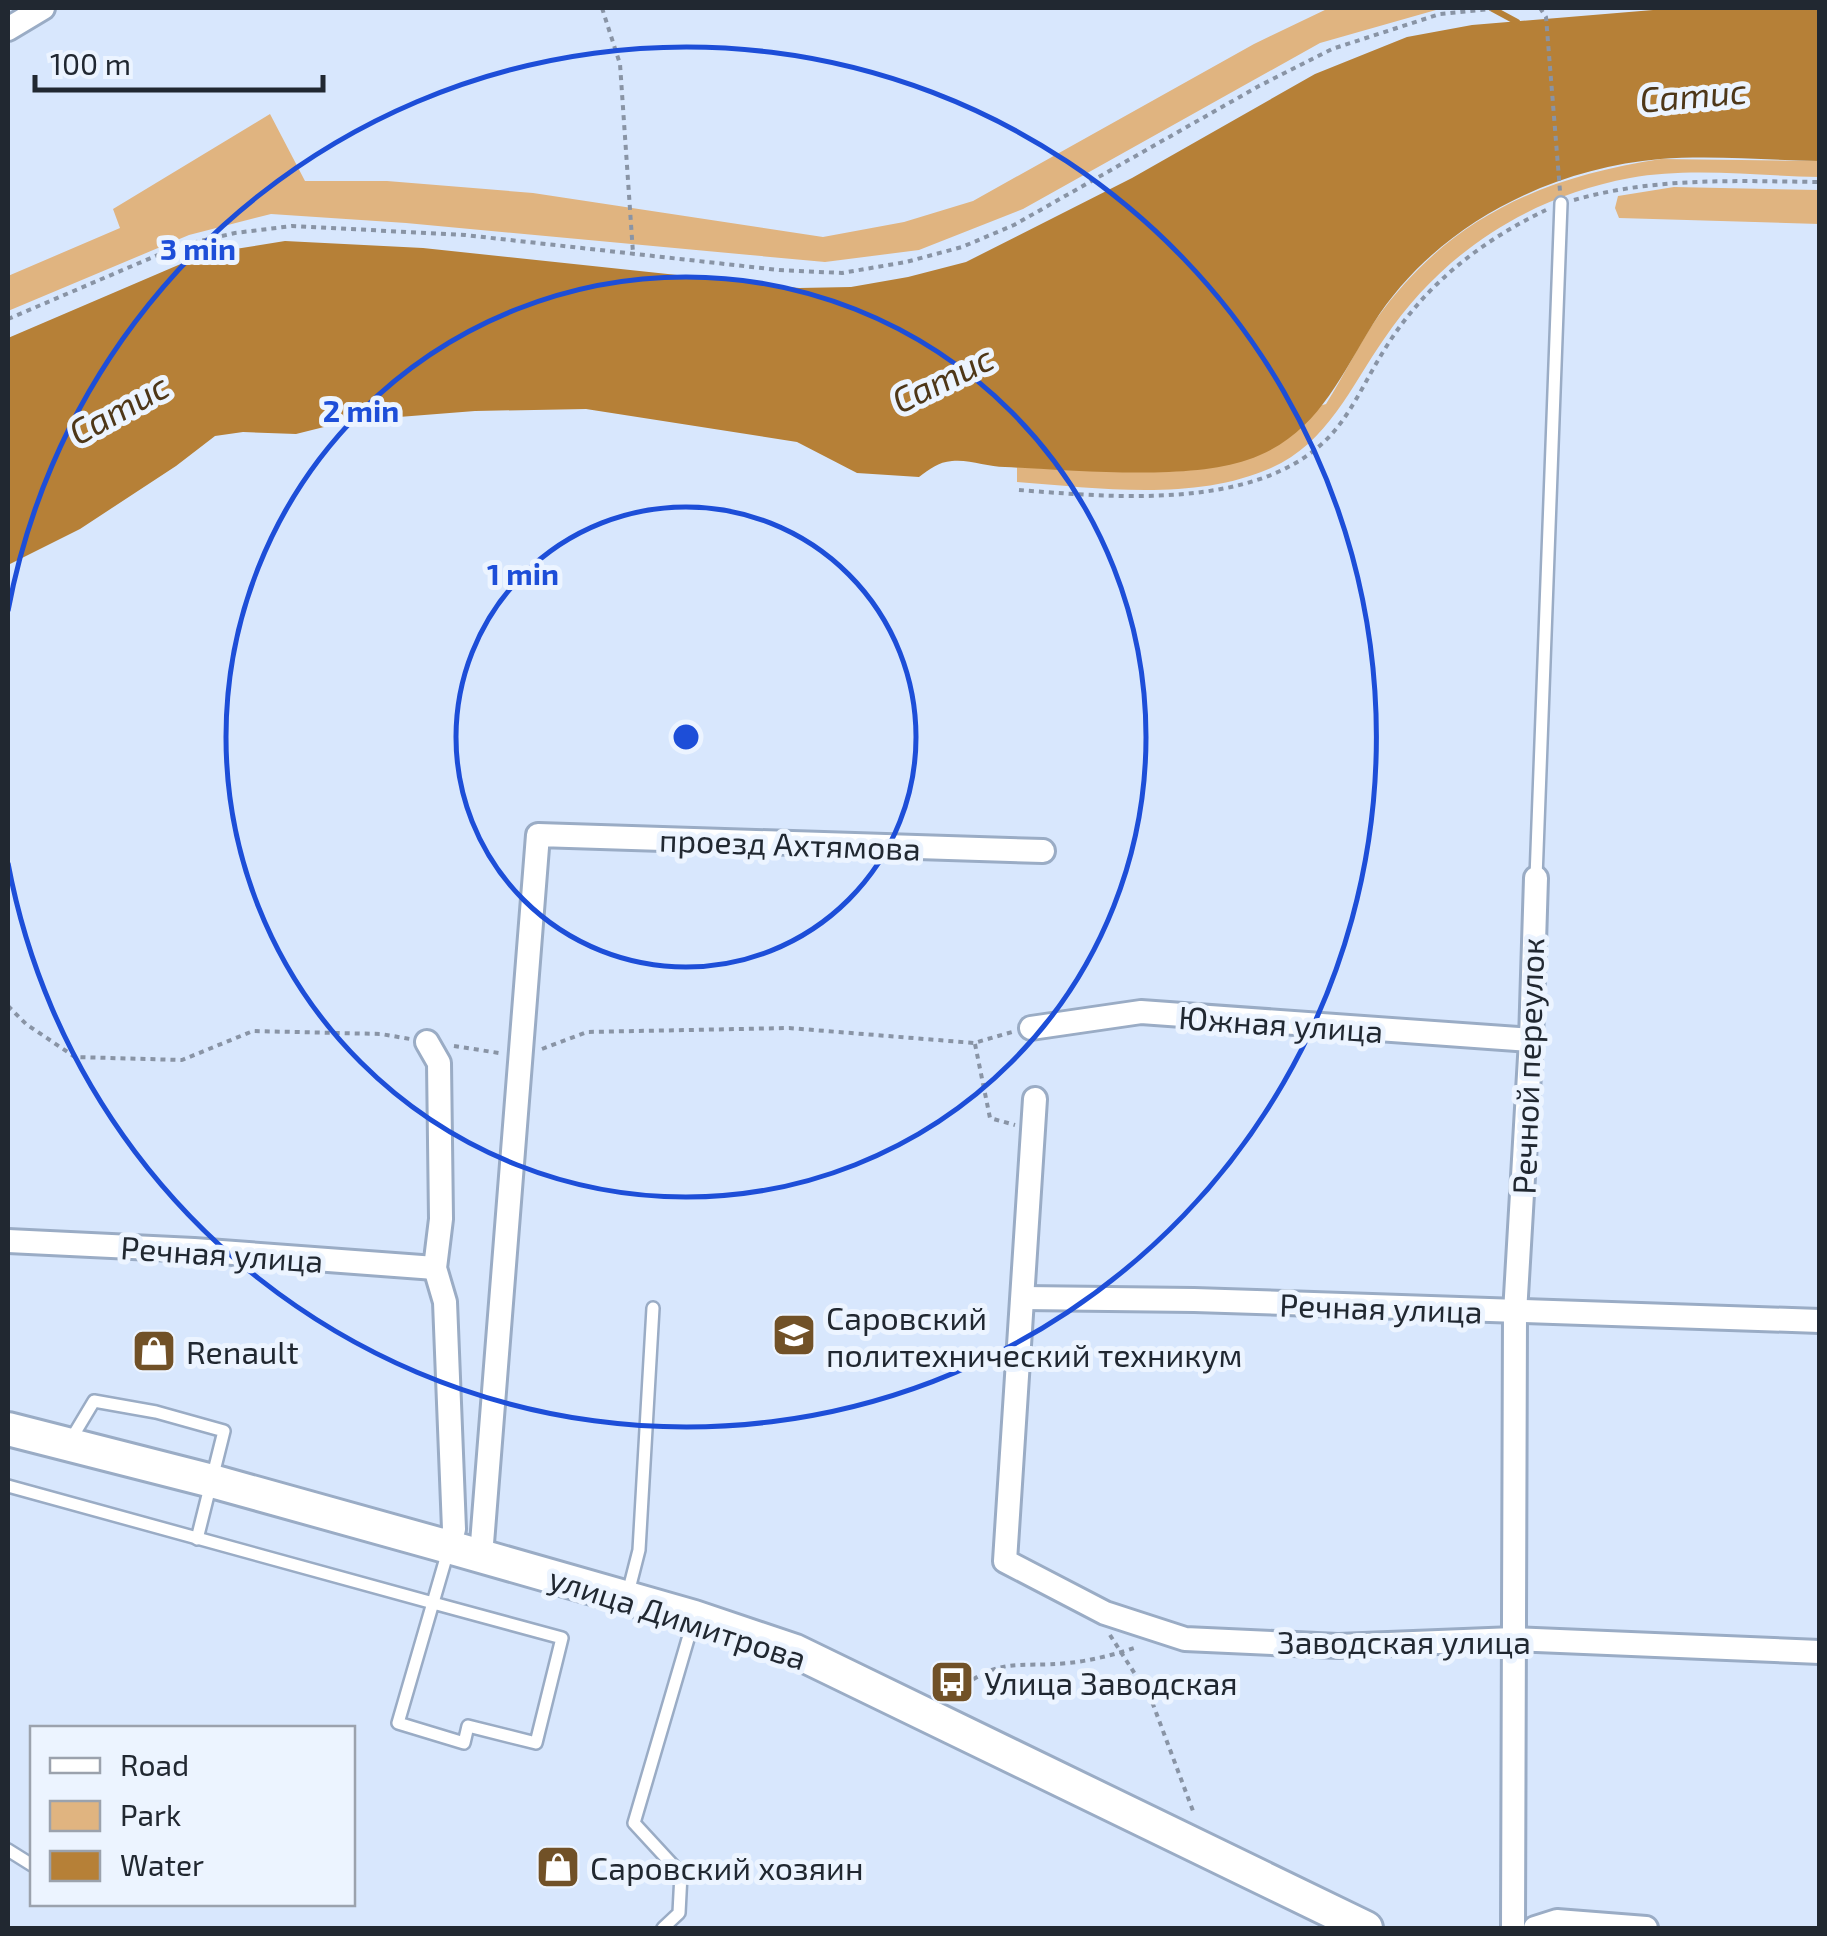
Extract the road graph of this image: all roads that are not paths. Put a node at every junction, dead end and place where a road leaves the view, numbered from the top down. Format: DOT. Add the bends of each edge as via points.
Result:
graph roads {
  1 [pos="1561,203"];
  2 [pos="1042,851"];
  3 [pos="1536,878"];
  4 [pos="1031,1028"];
  5 [pos="1531,1040"];
  6 [pos="426,1042"];
  7 [pos="1035,1098"];
  8 [pos="8,1241"];
  9 [pos="436,1268"];
  10 [pos="1023,1298"];
  11 [pos="653,1308"];
  12 [pos="1516,1313"];
  13 [pos="1820,1321"];
  14 [pos="8,1429"];
  15 [pos="68,1444"];
  16 [pos="212,1481"];
  17 [pos="8,1486"];
  18 [pos="197,1538"];
  19 [pos="449,1547"];
  20 [pos="481,1556"];
  21 [pos="627,1598"];
  22 [pos="432,1603"];
  23 [pos="694,1617"];
  24 [pos="1514,1638"];
  25 [pos="1820,1652"];
  26 [pos="8,1850"];
  27 [pos="30,1863"];
  28 [pos="663,1928"];
  29 [pos="1366,1928"];
  30 [pos="1513,1928"];
  31 [pos="1534,1928"];
  32 [pos="1646,1928"];
  1 -- 3 [label="lane, Речной переулок"];
  2 -- 20 [label="street, проезд Ахтямова" via="538,835"];
  3 -- 5 [label="street, Речной переулок"];
  4 -- 5 [label="street, Южная улица" via="1141,1012"];
  5 -- 12 [label="street, Речной переулок"];
  6 -- 9 [label="street" via="439,1063 440,1081"];
  7 -- 10 [label="street"];
  8 -- 9 [label="street, Речная улица"];
  9 -- 19 [label="street" via="445,1302 452,1417"];
  10 -- 12 [label="street, Речная улица"];
  10 -- 24 [label="street, Заводская улица" via="1006,1561 1086,1603 1185,1638 1338,1646"];
  11 -- 21 [label="lane" via="639,1550"];
  12 -- 13 [label="street, Речная улица"];
  12 -- 24 [label="street, Речной переулок"];
  14 -- 15 [label="street, улица Димитрова"];
  15 -- 16 [label="street, улица Димитрова"];
  15 -- 16 [label="lane" via="94,1401 156,1412 224,1431"];
  16 -- 18 [label="lane"];
  16 -- 19 [label="street, улица Димитрова"];
  17 -- 18 [label="lane"];
  18 -- 22 [label="lane"];
  19 -- 20 [label="street, улица Димитрова"];
  19 -- 22 [label="lane"];
  20 -- 21 [label="street, улица Димитрова"];
  21 -- 23 [label="street, улица Димитрова"];
  22 -- 22 [label="lane" via="562,1638 536,1743 468,1726 464,1743 398,1723"];
  23 -- 28 [label="lane" via="634,1823 681,1874 680,1914"];
  23 -- 29 [label="street, улица Димитрова" via="827,1665"];
  24 -- 25 [label="street, Заводская улица"];
  24 -- 30 [label="street, Речной переулок"];
  26 -- 27 [label="lane"];
  31 -- 32 [label="street" via="1557,1922"];
}
